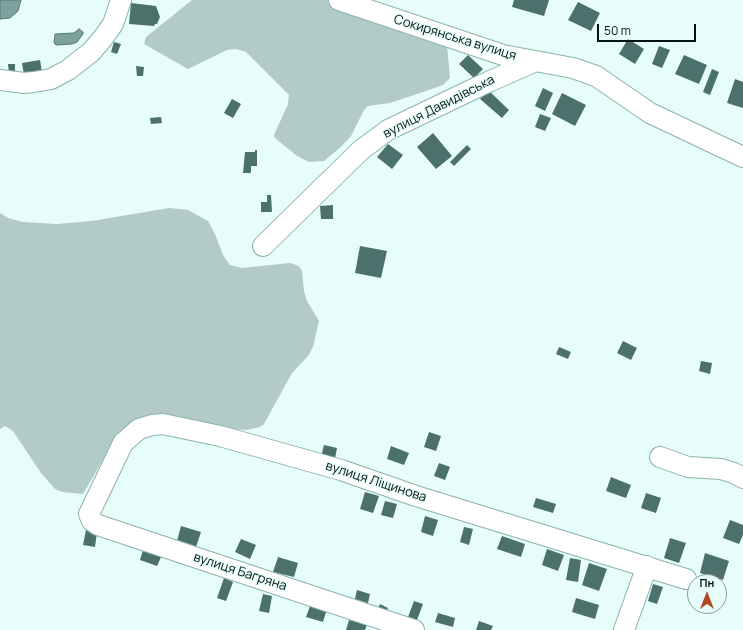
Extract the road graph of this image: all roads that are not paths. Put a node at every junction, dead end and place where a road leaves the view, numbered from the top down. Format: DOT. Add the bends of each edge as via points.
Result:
graph roads {
  1 [pos="121,0"];
  2 [pos="345,1"];
  3 [pos="536,61"];
  4 [pos="0,80"];
  5 [pos="743,157"];
  6 [pos="263,246"];
  7 [pos="660,457"];
  8 [pos="743,478"];
  9 [pos="98,496"];
  10 [pos="647,566"];
  11 [pos="686,579"];
  12 [pos="414,630"];
  13 [pos="624,630"];
  1 -- 4 [label="street" via="113,24 103,38 91,52 68,70 51,79 34,82"];
  2 -- 3 [label="street, Сокирянська вулиця" via="502,55"];
  3 -- 5 [label="street, Сокирянська вулиця" via="573,68 596,76 650,113"];
  3 -- 6 [label="street, вулиця Давидівська" via="388,130 361,150"];
  7 -- 8 [label="street" via="688,467 721,470"];
  9 -- 10 [label="street, вулиця Ліщинова" via="123,443 139,429 163,424 220,436 341,470 416,496"];
  9 -- 12 [label="street, вулиця Багряна" via="89,514 92,521 98,525"];
  10 -- 11 [label="street, вулиця Ліщинова"];
  10 -- 13 [label="street"];
}
